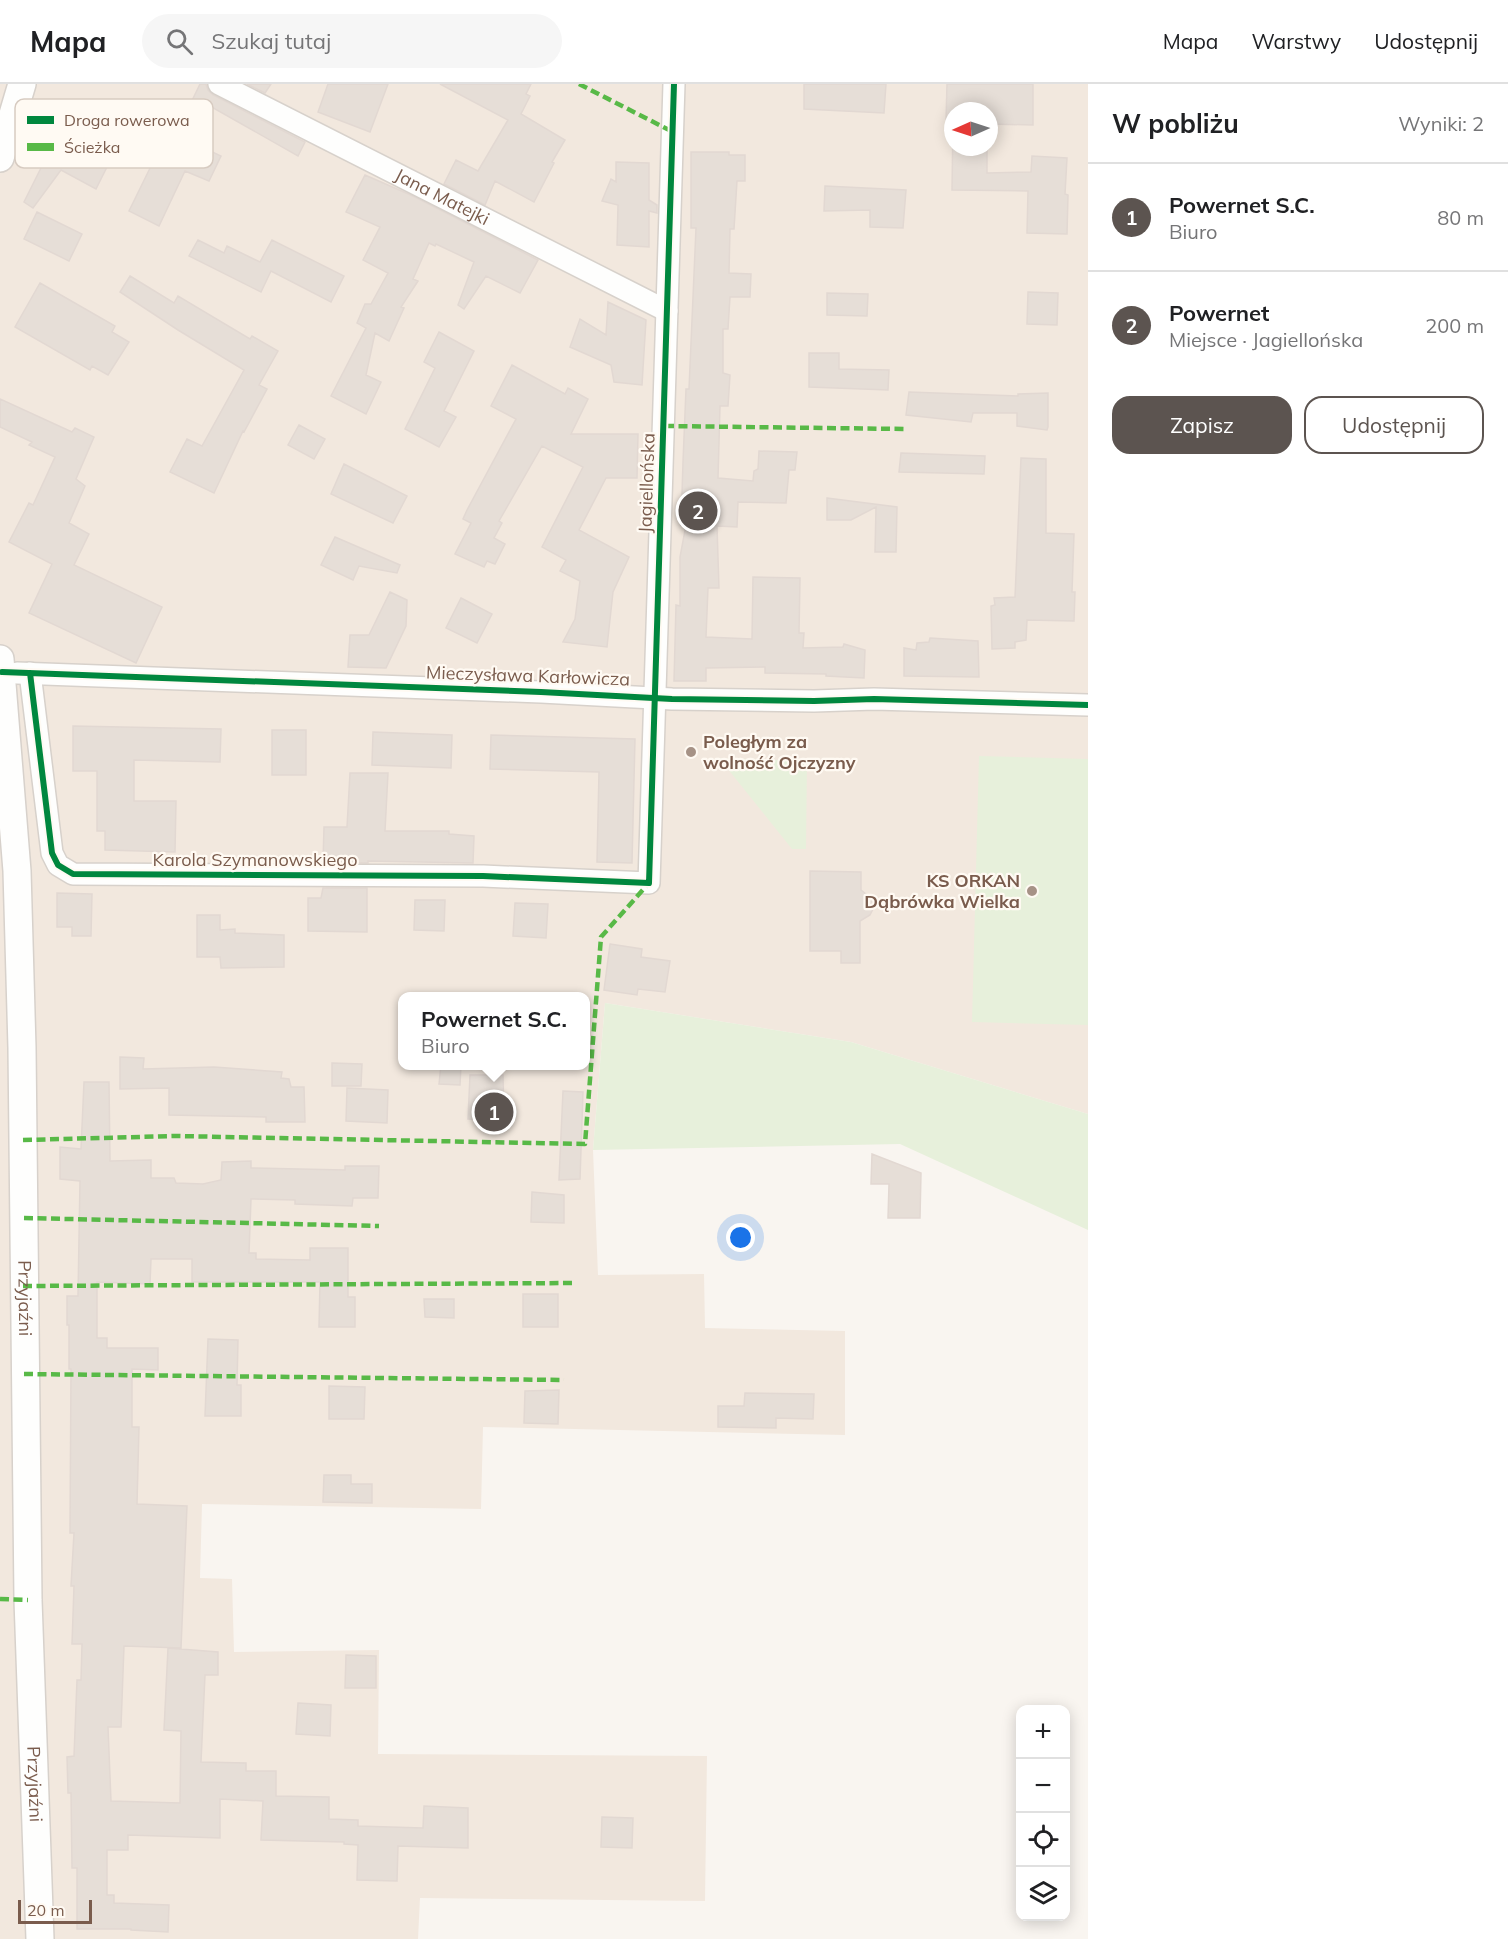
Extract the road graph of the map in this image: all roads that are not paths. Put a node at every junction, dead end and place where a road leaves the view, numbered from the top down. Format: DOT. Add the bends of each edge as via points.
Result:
graph roads {
  1 [pos="22,84"];
  2 [pos="219,84"];
  3 [pos="674,84"];
  4 [pos="18,99"];
  5 [pos="15,108"];
  6 [pos="0,158"];
  7 [pos="667,311"];
  8 [pos="1,665"];
  9 [pos="30,673"];
  10 [pos="654,697"];
  11 [pos="1088,705"];
  12 [pos="649,883"];
  13 [pos="40,1939"];
  1 -- 4 [label="street"];
  2 -- 7 [label="street, Jana Matejki"];
  3 -- 7 [label="street, Jagiellońska"];
  5 -- 6 [label="street"];
  7 -- 10 [label="street, Jagiellońska"];
  8 -- 9 [label="street, Mieczysława Karłowicza"];
  8 -- 13 [label="street, Przyjaźni" via="17,871 27,1577"];
  9 -- 10 [label="street, Mieczysława Karłowicza"];
  9 -- 12 [label="street, Karola Szymanowskiego" via="52,853 58,866 73,873 483,876"];
  10 -- 11 [label="street, Mieczysława Karłowicza"];
  10 -- 12 [label="street, Jagiellońska"];
}
